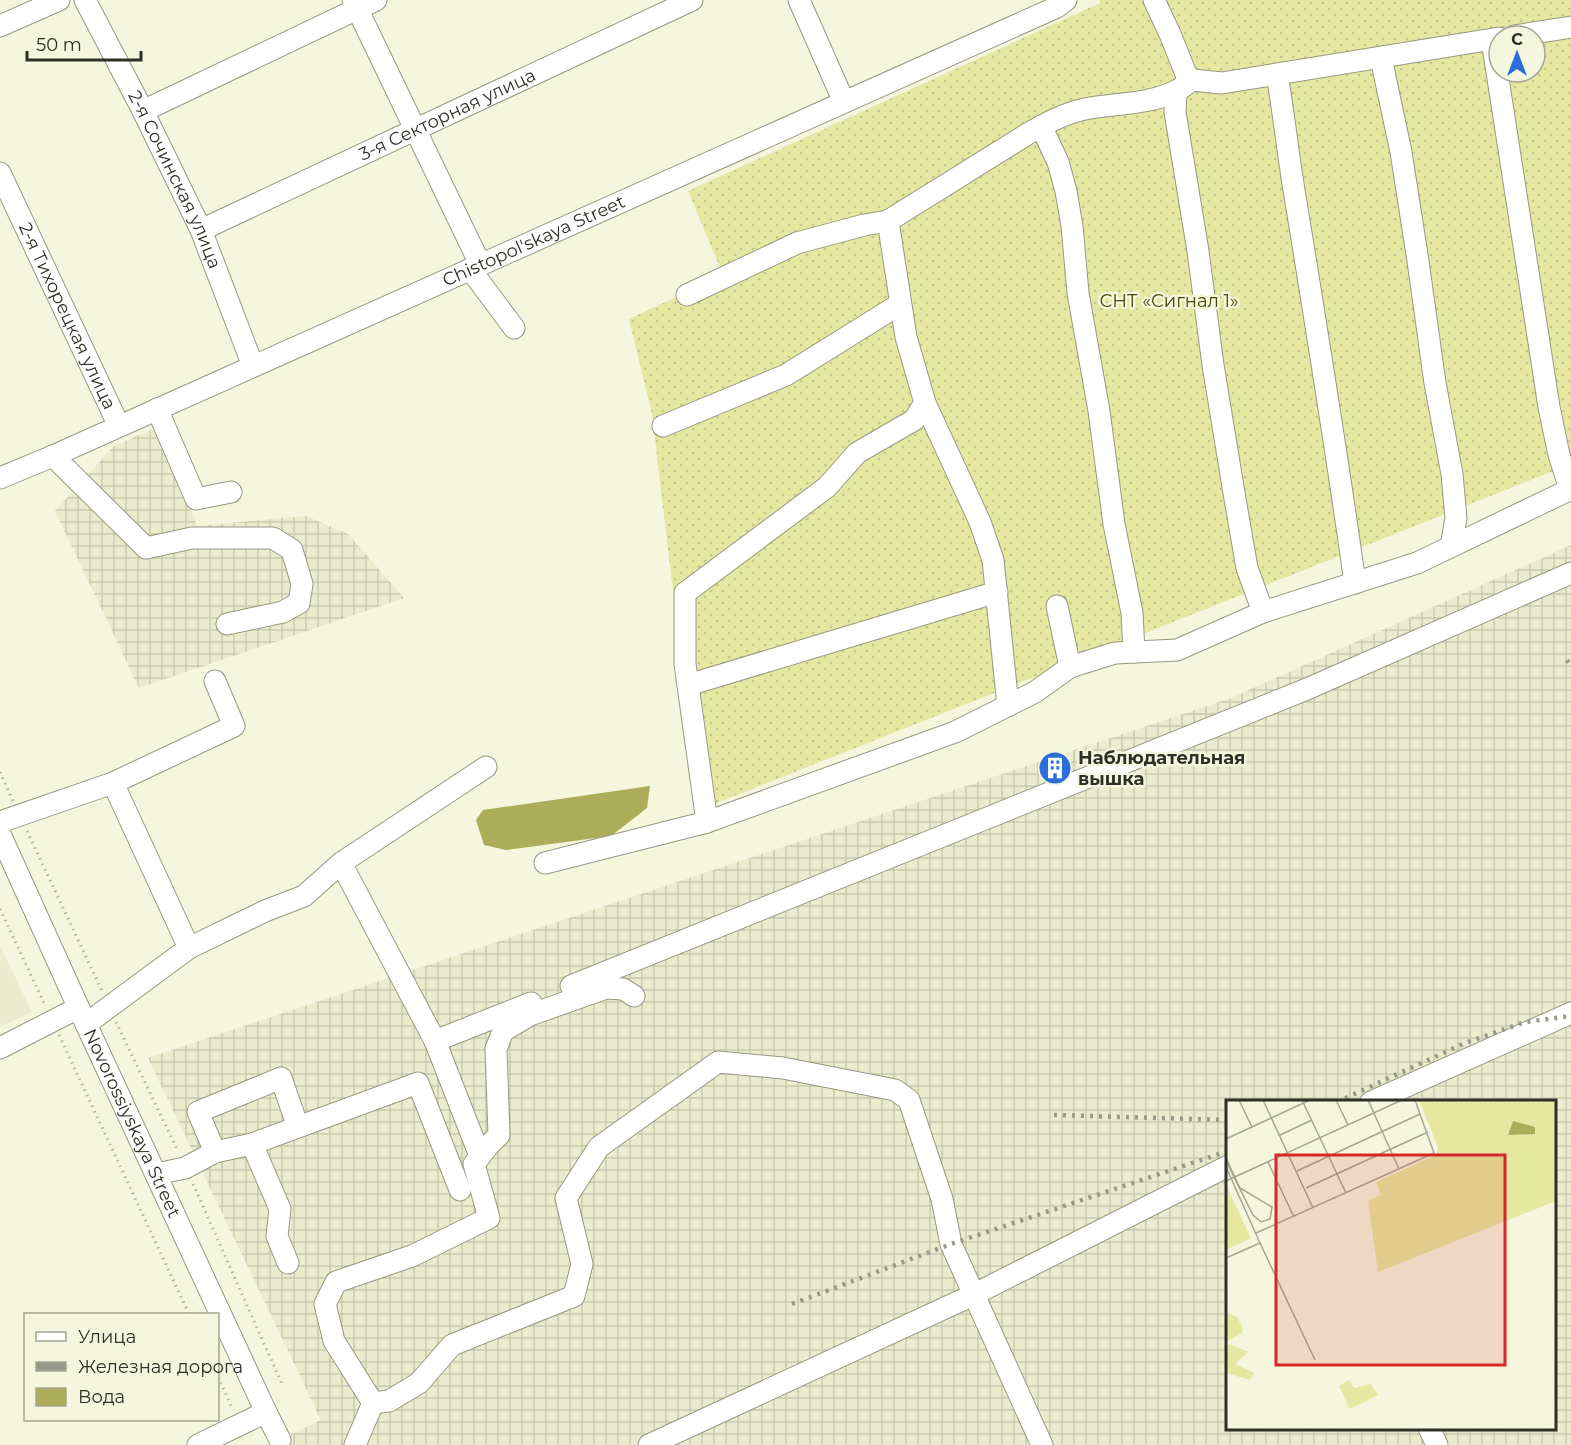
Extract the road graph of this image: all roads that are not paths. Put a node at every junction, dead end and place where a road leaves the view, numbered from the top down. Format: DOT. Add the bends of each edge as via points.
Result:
graph roads {
  1 [pos="59,0"];
  2 [pos="86,0"];
  3 [pos="692,0"];
  4 [pos="799,0"];
  5 [pos="1065,0"];
  6 [pos="1154,0"];
  7 [pos="362,3"];
  8 [pos="0,26"];
  9 [pos="1571,27"];
  10 [pos="1547,31"];
  11 [pos="1487,40"];
  12 [pos="1381,58"];
  13 [pos="1277,74"];
  14 [pos="1502,84"];
  15 [pos="1184,86"];
  16 [pos="844,102"];
  17 [pos="143,111"];
  18 [pos="1041,126"];
  19 [pos="414,130"];
  20 [pos="0,173"];
  21 [pos="888,221"];
  22 [pos="201,230"];
  23 [pos="475,267"];
  24 [pos="687,295"];
  25 [pos="900,304"];
  26 [pos="514,328"];
  27 [pos="254,366"];
  28 [pos="925,403"];
  29 [pos="157,409"];
  30 [pos="118,426"];
  31 [pos="663,426"];
  32 [pos="53,456"];
  33 [pos="0,478"];
  34 [pos="1571,489"];
  35 [pos="231,492"];
  36 [pos="1451,546"];
  37 [pos="1571,573"];
  38 [pos="1355,583"];
  39 [pos="997,592"];
  40 [pos="1057,606"];
  41 [pos="1263,612"];
  42 [pos="227,624"];
  43 [pos="1134,652"];
  44 [pos="1070,667"];
  45 [pos="215,681"];
  46 [pos="688,685"];
  47 [pos="1008,705"];
  48 [pos="486,767"];
  49 [pos="113,783"];
  50 [pos="10,819"];
  51 [pos="707,822"];
  52 [pos="2,845"];
  53 [pos="341,863"];
  54 [pos="545,863"];
  55 [pos="189,948"];
  56 [pos="634,996"];
  57 [pos="1571,1013"];
  58 [pos="82,1016"];
  59 [pos="435,1041"];
  60 [pos="0,1048"];
  61 [pos="1373,1100"];
  62 [pos="298,1127"];
  63 [pos="252,1144"];
  64 [pos="215,1152"];
  65 [pos="480,1156"];
  66 [pos="1226,1167"];
  67 [pos="156,1174"];
  68 [pos="460,1190"];
  69 [pos="288,1263"];
  70 [pos="973,1295"];
  71 [pos="373,1403"];
  72 [pos="266,1412"];
  73 [pos="1429,1430"];
  74 [pos="280,1440"];
  75 [pos="198,1445"];
  76 [pos="355,1445"];
  77 [pos="649,1445"];
  78 [pos="1041,1445"];
  79 [pos="1437,1445"];
  1 -- 8 [label="street"];
  2 -- 17 [label="street, 2-я Сочинская улица"];
  3 -- 19 [label="street, 3-я Секторная улица"];
  4 -- 16 [label="street"];
  5 -- 16 [label="street, Chistopol'skaya Street" via="1057,7"];
  6 -- 15 [label="street" via="1186,74"];
  7 -- 17 [label="street"];
  7 -- 19 [label="street"];
  9 -- 10 [label="street"];
  11 -- 12 [label="street"];
  12 -- 13 [label="street"];
  12 -- 36 [label="street" via="1401,152 1452,474 1456,518"];
  13 -- 15 [label="street"];
  13 -- 38 [label="street"];
  14 -- 34 [label="street" via="1549,407"];
  15 -- 18 [label="street" via="1154,99 1084,109"];
  15 -- 41 [label="street" via="1175,112 1247,568"];
  16 -- 23 [label="street, Chistopol'skaya Street"];
  17 -- 22 [label="street, 2-я Сочинская улица"];
  18 -- 21 [label="street"];
  18 -- 43 [label="street" via="1066,191 1114,524 1132,613"];
  19 -- 22 [label="street, 3-я Секторная улица"];
  19 -- 23 [label="street"];
  20 -- 30 [label="street, 2-я Тихорецкая улица"];
  21 -- 24 [label="street" via="797,243"];
  21 -- 25 [label="street"];
  22 -- 27 [label="street, 2-я Сочинская улица"];
  23 -- 26 [label="street"];
  23 -- 27 [label="street, Chistopol'skaya Street"];
  25 -- 28 [label="street"];
  25 -- 31 [label="street" via="786,375"];
  27 -- 29 [label="street, Chistopol'skaya Street"];
  28 -- 39 [label="street" via="986,537"];
  28 -- 46 [label="street" via="914,420 857,453 827,487 685,593"];
  29 -- 30 [label="street, Chistopol'skaya Street"];
  29 -- 35 [label="street" via="196,499"];
  30 -- 32 [label="street, Chistopol'skaya Street"];
  32 -- 33 [label="street, Chistopol'skaya Street"];
  32 -- 42 [label="street" via="146,548 192,538 273,538 292,550 302,584 299,603 283,612"];
  34 -- 36 [label="street"];
  36 -- 38 [label="street"];
  37 -- 59 [label="street" via="1306,689"];
  38 -- 41 [label="street"];
  39 -- 46 [label="street"];
  39 -- 47 [label="street"];
  40 -- 44 [label="street"];
  41 -- 43 [label="street" via="1177,650"];
  43 -- 44 [label="street" via="1115,653"];
  44 -- 47 [label="street" via="1035,692"];
  45 -- 49 [label="street" via="234,726"];
  46 -- 51 [label="street"];
  47 -- 51 [label="street" via="955,732"];
  48 -- 53 [label="street"];
  49 -- 50 [label="street"];
  49 -- 55 [label="street"];
  51 -- 54 [label="street"];
  52 -- 58 [label="street, Novorossiyskaya Street"];
  53 -- 55 [label="street" via="304,896"];
  53 -- 59 [label="street"];
  55 -- 58 [label="street" via="109,1007"];
  56 -- 65 [label="street" via="623,989 606,988 530,1015 503,1031 496,1049 499,1135"];
  57 -- 61 [label="street"];
  58 -- 60 [label="street" via="53,1022"];
  58 -- 67 [label="street, Novorossiyskaya Street"];
  59 -- 65 [label="street"];
  62 -- 63 [label="street"];
  62 -- 64 [label="street" via="281,1078 198,1112"];
  62 -- 68 [label="street" via="418,1083"];
  63 -- 64 [label="street"];
  63 -- 69 [label="street" via="279,1209 277,1236"];
  64 -- 67 [label="street" via="185,1168"];
  65 -- 71 [label="street" via="474,1164 489,1218 412,1256 336,1282 325,1304 334,1341"];
  66 -- 70 [label="street"];
  67 -- 72 [label="street, Novorossiyskaya Street"];
  70 -- 71 [label="street" via="951,1244 942,1199 909,1100 896,1090 783,1068 718,1062 599,1147 566,1198 582,1264 574,1296 452,1345 419,1383 389,1401"];
  70 -- 77 [label="street"];
  70 -- 78 [label="street"];
  71 -- 76 [label="street"];
  72 -- 74 [label="street, Novorossiyskaya Street"];
  72 -- 75 [label="street"];
  73 -- 79 [label="street"];
}
